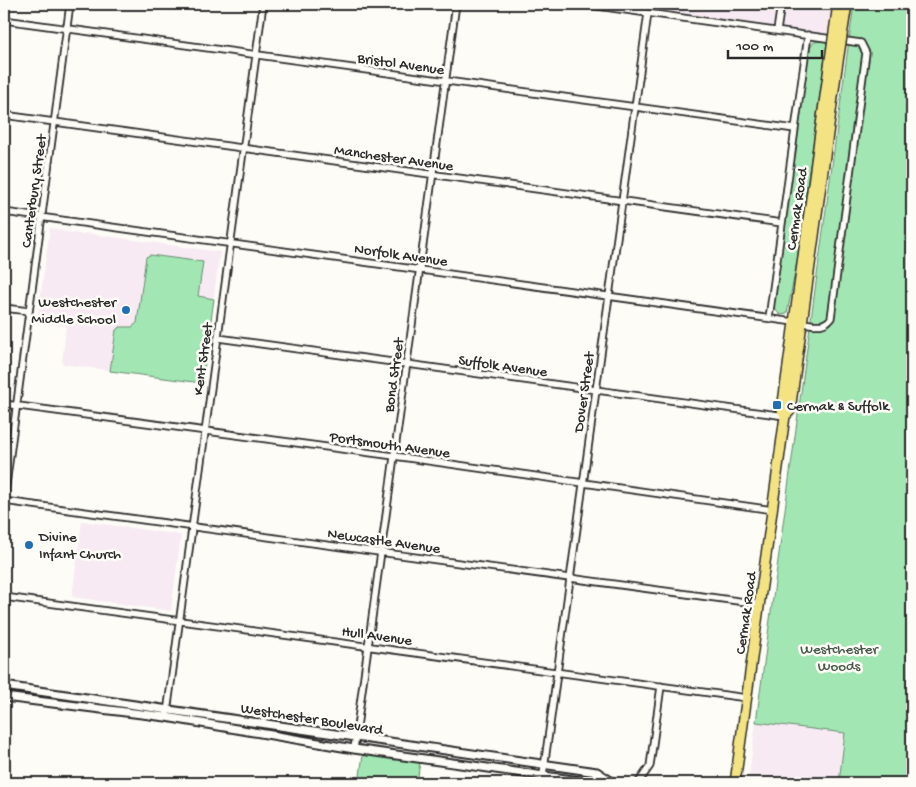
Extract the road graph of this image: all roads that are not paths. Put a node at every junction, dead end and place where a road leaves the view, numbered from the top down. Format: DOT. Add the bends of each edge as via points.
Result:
graph roads {
  1 [pos="70,4"];
  2 [pos="263,4"];
  3 [pos="456,4"];
  4 [pos="584,4"];
  5 [pos="781,4"];
  6 [pos="838,4"];
  7 [pos="846,4"];
  8 [pos="648,13"];
  9 [pos="4,20"];
  10 [pos="67,28"];
  11 [pos="777,31"];
  12 [pos="808,35"];
  13 [pos="256,56"];
  14 [pos="833,67"];
  15 [pos="446,81"];
  16 [pos="635,107"];
  17 [pos="4,115"];
  18 [pos="55,122"];
  19 [pos="795,129"];
  20 [pos="244,148"];
  21 [pos="433,175"];
  22 [pos="622,201"];
  23 [pos="4,212"];
  24 [pos="42,217"];
  25 [pos="782,223"];
  26 [pos="231,243"];
  27 [pos="420,269"];
  28 [pos="609,296"];
  29 [pos="4,308"];
  30 [pos="29,311"];
  31 [pos="769,318"];
  32 [pos="798,322"];
  33 [pos="218,338"];
  34 [pos="407,364"];
  35 [pos="596,390"];
  36 [pos="4,404"];
  37 [pos="16,406"];
  38 [pos="786,416"];
  39 [pos="205,432"];
  40 [pos="394,456"];
  41 [pos="583,484"];
  42 [pos="4,500"];
  43 [pos="773,510"];
  44 [pos="192,526"];
  45 [pos="381,552"];
  46 [pos="570,578"];
  47 [pos="4,597"];
  48 [pos="760,604"];
  49 [pos="180,621"];
  50 [pos="368,646"];
  51 [pos="557,672"];
  52 [pos="4,686"];
  53 [pos="662,686"];
  54 [pos="4,697"];
  55 [pos="747,698"];
  56 [pos="168,709"];
  57 [pos="166,718"];
  58 [pos="356,739"];
  59 [pos="354,749"];
  60 [pos="544,764"];
  61 [pos="543,775"];
  62 [pos="594,783"];
  63 [pos="614,783"];
  64 [pos="638,783"];
  65 [pos="735,783"];
  1 -- 10 [label="street, Canterbury Street"];
  2 -- 13 [label="street, Kent Street"];
  3 -- 15 [label="street, Bond Street"];
  4 -- 8 [label="street"];
  5 -- 11 [label="street"];
  6 -- 14 [label="main road, Cermak Road, bridge"];
  7 -- 14 [label="main road, Cermak Road, bridge"];
  8 -- 11 [label="street"];
  8 -- 16 [label="street, Dover Street"];
  9 -- 10 [label="street, Bristol Avenue"];
  10 -- 13 [label="street, Bristol Avenue"];
  10 -- 18 [label="street, Canterbury Street"];
  11 -- 12 [label="street"];
  12 -- 19 [label="street, Cermak Road"];
  12 -- 32 [label="street" via="861,42 866,53 830,318 821,325"];
  13 -- 15 [label="street, Bristol Avenue"];
  13 -- 20 [label="street, Kent Street"];
  14 -- 32 [label="main road, Cermak Road"];
  15 -- 16 [label="street, Bristol Avenue"];
  15 -- 21 [label="street, Bond Street"];
  16 -- 19 [label="street, Bristol Avenue"];
  16 -- 22 [label="street, Dover Street"];
  17 -- 18 [label="street, Manchester Avenue"];
  18 -- 20 [label="street, Manchester Avenue"];
  18 -- 24 [label="street, Canterbury Street"];
  19 -- 25 [label="street, Cermak Road"];
  20 -- 21 [label="street, Manchester Avenue"];
  20 -- 26 [label="street, Kent Street"];
  21 -- 22 [label="street, Manchester Avenue"];
  21 -- 27 [label="street, Bond Street"];
  22 -- 25 [label="street, Manchester Avenue"];
  22 -- 28 [label="street, Dover Street"];
  23 -- 24 [label="street, Norfolk Avenue"];
  24 -- 26 [label="street, Norfolk Avenue"];
  24 -- 30 [label="street, Canterbury Street"];
  25 -- 31 [label="street, Cermak Road"];
  26 -- 27 [label="street, Norfolk Avenue"];
  26 -- 33 [label="street, Kent Street"];
  27 -- 28 [label="street, Norfolk Avenue"];
  27 -- 34 [label="street, Bond Street"];
  28 -- 31 [label="street, Norfolk Avenue"];
  28 -- 35 [label="street, Dover Street"];
  29 -- 30 [label="street"];
  30 -- 37 [label="street, Canterbury Street"];
  31 -- 32 [label="street, Norfolk Avenue"];
  32 -- 38 [label="main road, Cermak Road" via="782,410"];
  33 -- 34 [label="street, Suffolk Avenue"];
  33 -- 39 [label="street, Kent Street"];
  34 -- 35 [label="street, Suffolk Avenue"];
  34 -- 40 [label="street, Bond Street"];
  35 -- 38 [label="street, Suffolk Avenue"];
  35 -- 41 [label="street, Dover Street"];
  36 -- 37 [label="street, Portsmouth Avenue"];
  37 -- 39 [label="street, Portsmouth Avenue"];
  37 -- 42 [label="street, Canterbury Street"];
  38 -- 43 [label="main road, Cermak Road"];
  39 -- 40 [label="street, Portsmouth Avenue"];
  39 -- 44 [label="street, Kent Street"];
  40 -- 41 [label="street, Portsmouth Avenue"];
  40 -- 45 [label="street, Bond Street"];
  41 -- 43 [label="street, Portsmouth Avenue"];
  41 -- 46 [label="street, Dover Street"];
  42 -- 44 [label="street, Newcastle Avenue"];
  43 -- 48 [label="main road, Cermak Road"];
  44 -- 45 [label="street, Newcastle Avenue"];
  44 -- 49 [label="street, Kent Street"];
  45 -- 46 [label="street, Newcastle Avenue"];
  45 -- 50 [label="street, Bond Street"];
  46 -- 48 [label="street, Newcastle Avenue"];
  46 -- 51 [label="street, Dover Street"];
  47 -- 49 [label="street, Hull Avenue"];
  48 -- 55 [label="main road, Cermak Road"];
  49 -- 50 [label="street, Hull Avenue"];
  49 -- 56 [label="street, Kent Street"];
  50 -- 51 [label="street, Hull Avenue"];
  50 -- 58 [label="street, Bond Street"];
  51 -- 53 [label="street, Hull Avenue"];
  51 -- 60 [label="street, Dover Street"];
  52 -- 56 [label="street, Westchester Boulevard"];
  53 -- 55 [label="street, Hull Avenue"];
  53 -- 64 [label="street" via="650,766"];
  54 -- 57 [label="street, Westchester Boulevard"];
  55 -- 65 [label="main road, Cermak Road"];
  56 -- 57 [label="street, Kent Street"];
  56 -- 58 [label="street, Westchester Boulevard"];
  57 -- 59 [label="street, Westchester Boulevard"];
  58 -- 59 [label="street, Bond Street"];
  58 -- 60 [label="street, Westchester Boulevard"];
  59 -- 61 [label="street, Westchester Boulevard"];
  60 -- 61 [label="street, Dover Street"];
  60 -- 63 [label="street, Westchester Boulevard" via="597,772"];
  61 -- 62 [label="street, Westchester Boulevard"];
}
